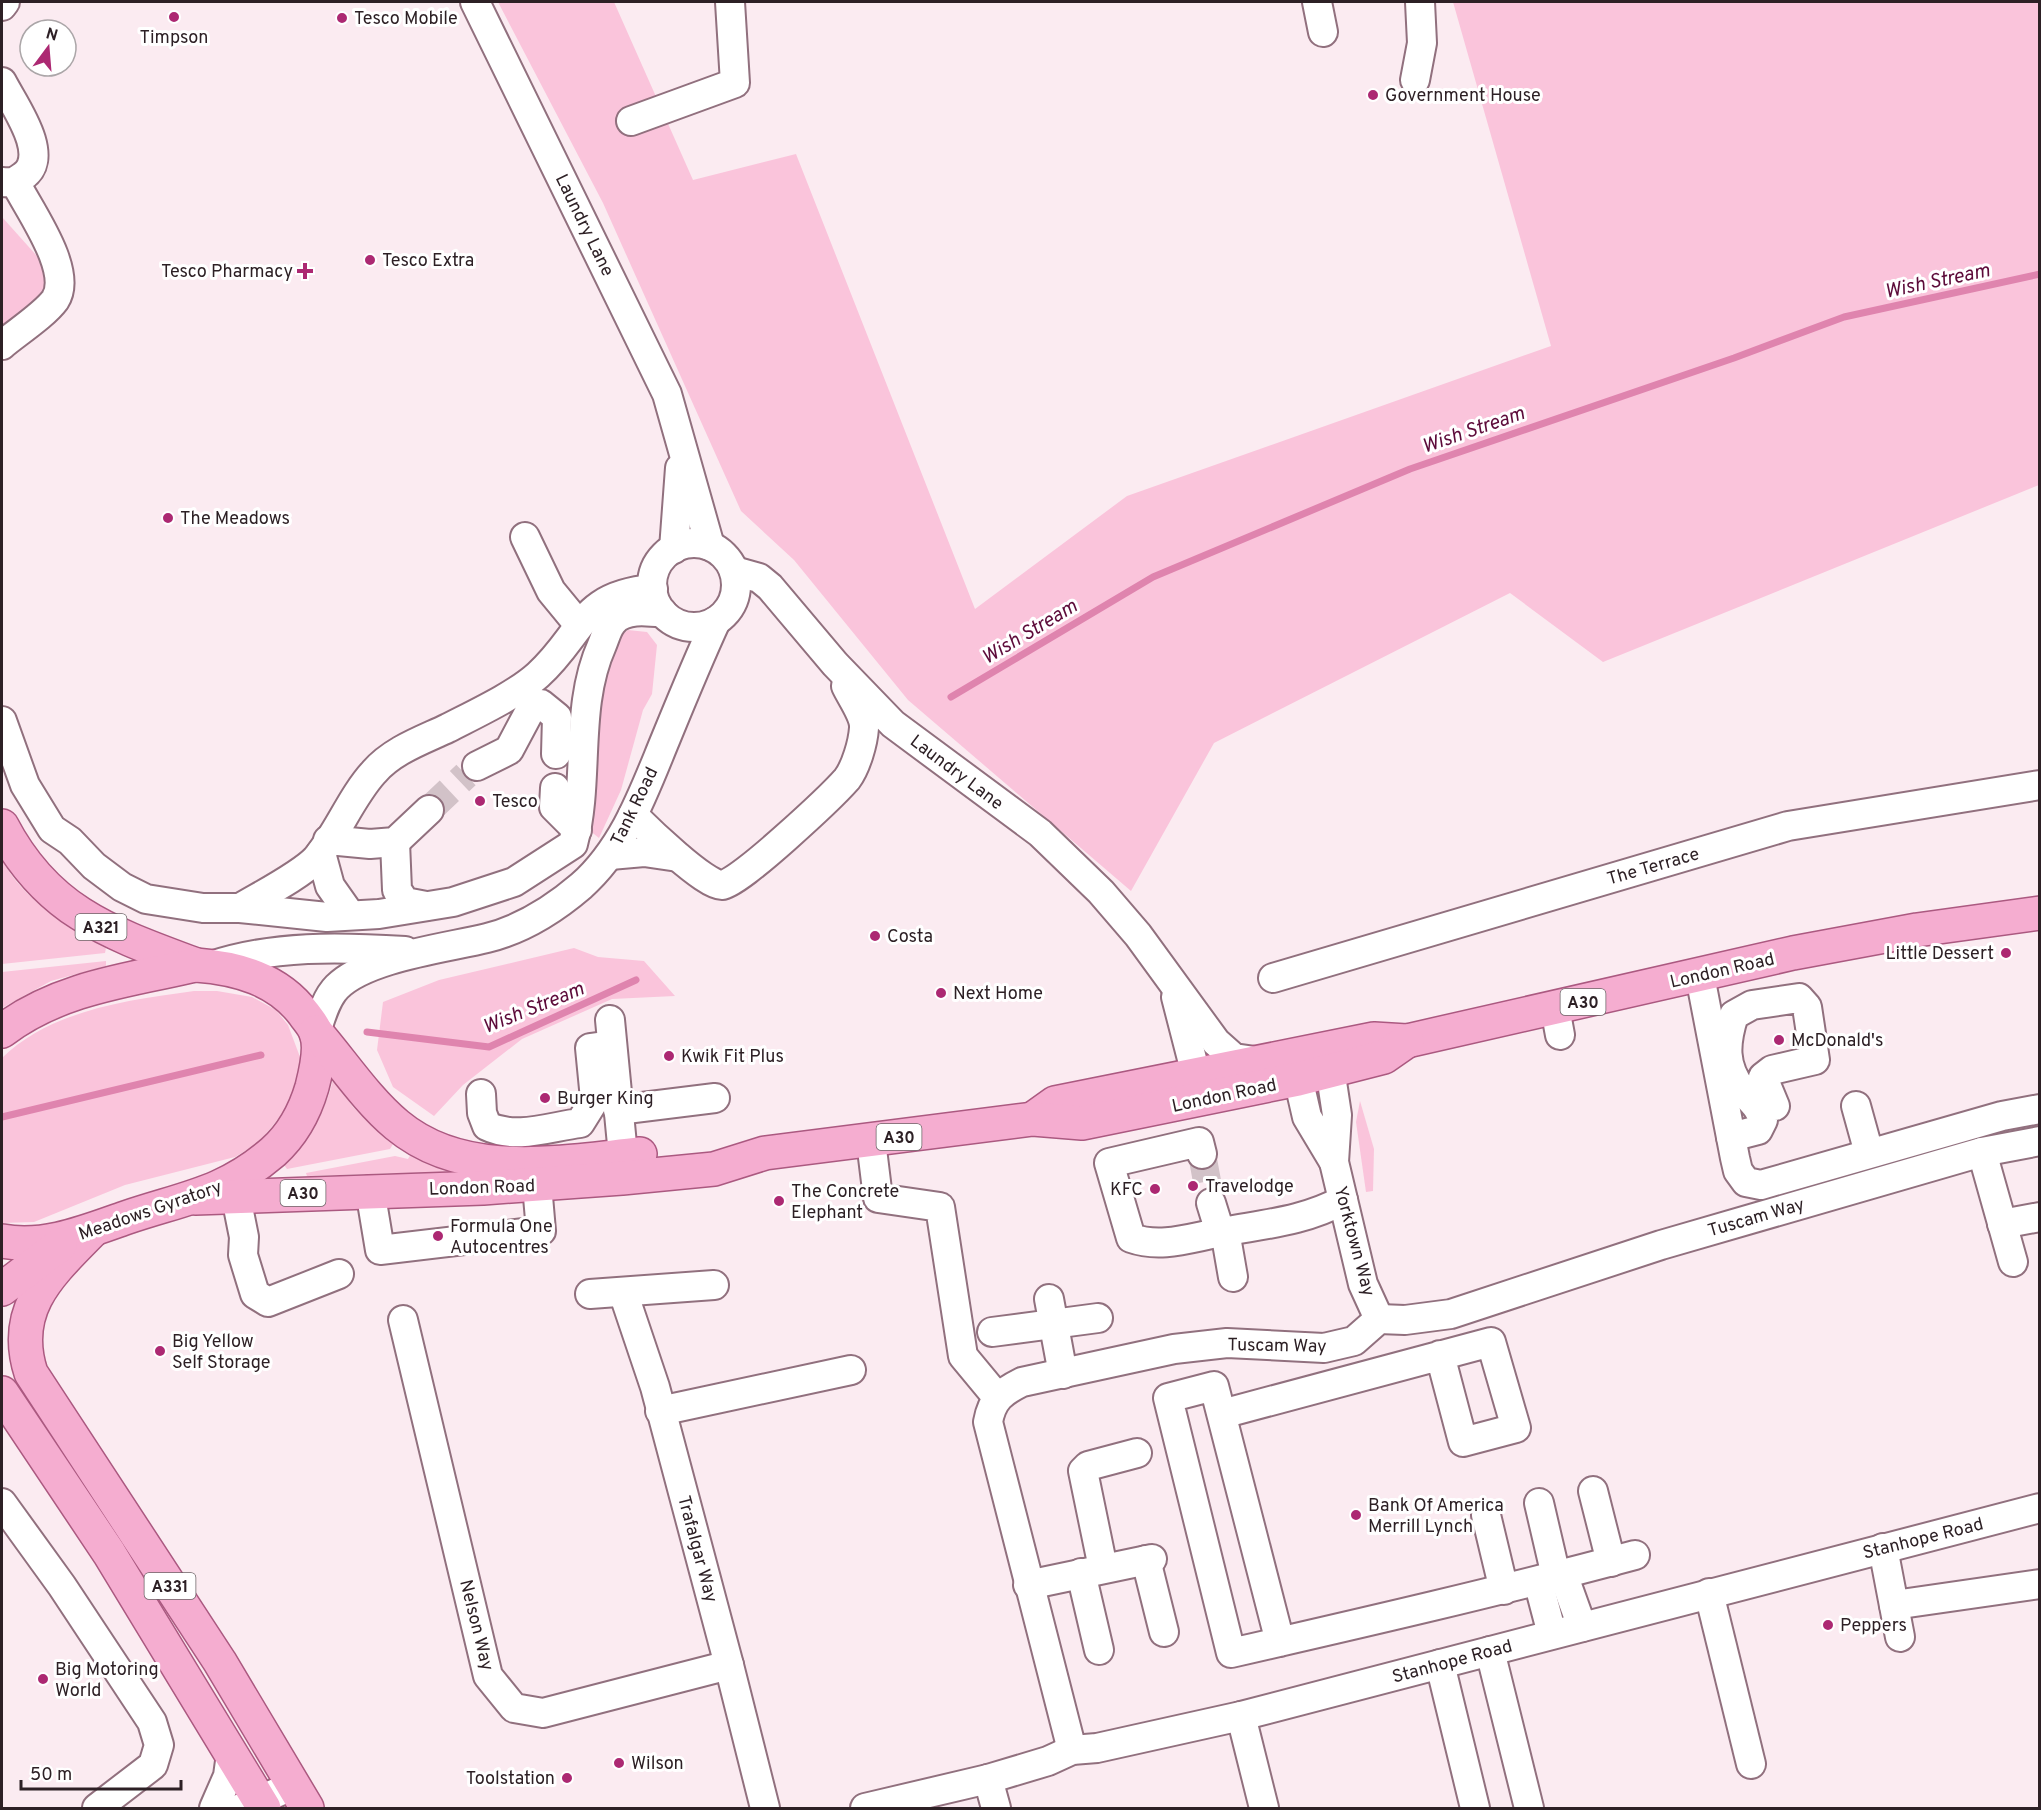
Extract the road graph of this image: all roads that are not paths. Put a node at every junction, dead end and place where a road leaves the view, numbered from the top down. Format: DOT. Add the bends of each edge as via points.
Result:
graph roads {
  1 [pos="5,2"];
  2 [pos="475,2"];
  3 [pos="730,2"];
  4 [pos="1317,2"];
  5 [pos="1420,2"];
  6 [pos="2,6"];
  7 [pos="1323,32"];
  8 [pos="1415,80"];
  9 [pos="2,82"];
  10 [pos="631,121"];
  11 [pos="8,182"];
  12 [pos="2,345"];
  13 [pos="681,454"];
  14 [pos="525,537"];
  15 [pos="710,546"];
  16 [pos="674,549"];
  17 [pos="734,571"];
  18 [pos="666,609"];
  19 [pos="716,621"];
  20 [pos="579,625"];
  21 [pos="835,664"];
  22 [pos="537,676"];
  23 [pos="2,721"];
  24 [pos="661,749"];
  25 [pos="556,754"];
  26 [pos="2040,785"];
  27 [pos="555,788"];
  28 [pos="429,810"];
  29 [pos="633,815"];
  30 [pos="2,826"];
  31 [pos="577,830"];
  32 [pos="395,842"];
  33 [pos="324,847"];
  34 [pos="609,855"];
  35 [pos="678,856"];
  36 [pos="426,906"];
  37 [pos="240,908"];
  38 [pos="350,913"];
  39 [pos="2040,913"];
  40 [pos="416,952"];
  41 [pos="203,966"];
  42 [pos="1700,976"];
  43 [pos="1273,978"];
  44 [pos="1173,983"];
  45 [pos="2,1031"];
  46 [pos="316,1032"];
  47 [pos="1328,1059"];
  48 [pos="1255,1061"];
  49 [pos="1296,1066"];
  50 [pos="1199,1086"];
  51 [pos="481,1094"];
  52 [pos="715,1098"];
  53 [pos="1775,1106"];
  54 [pos="1856,1106"];
  55 [pos="2040,1109"];
  56 [pos="618,1110"];
  57 [pos="1731,1137"];
  58 [pos="871,1140"];
  59 [pos="2040,1141"];
  60 [pos="1982,1152"];
  61 [pos="765,1153"];
  62 [pos="1869,1153"];
  63 [pos="1202,1154"];
  64 [pos="623,1155"];
  65 [pos="1334,1162"];
  66 [pos="538,1195"];
  67 [pos="236,1197"];
  68 [pos="195,1198"];
  69 [pos="1343,1200"];
  70 [pos="372,1203"];
  71 [pos="1211,1203"];
  72 [pos="2040,1217"];
  73 [pos="2002,1224"];
  74 [pos="82,1232"];
  75 [pos="1222,1232"];
  76 [pos="2,1241"];
  77 [pos="2013,1262"];
  78 [pos="339,1274"];
  79 [pos="1233,1277"];
  80 [pos="714,1285"];
  81 [pos="2,1289"];
  82 [pos="623,1292"];
  83 [pos="590,1294"];
  84 [pos="1051,1310"];
  85 [pos="1098,1318"];
  86 [pos="1379,1319"];
  87 [pos="403,1320"];
  88 [pos="2,1321"];
  89 [pos="992,1332"];
  90 [pos="1440,1355"];
  91 [pos="26,1357"];
  92 [pos="850,1370"];
  93 [pos="1063,1374"];
  94 [pos="997,1397"];
  95 [pos="7,1407"];
  96 [pos="660,1411"];
  97 [pos="1222,1414"];
  98 [pos="1137,1453"];
  99 [pos="1593,1491"];
  100 [pos="2,1503"];
  101 [pos="1539,1503"];
  102 [pos="2040,1508"];
  103 [pos="1486,1515"];
  104 [pos="1883,1548"];
  105 [pos="1092,1570"];
  106 [pos="1552,1577"];
  107 [pos="2040,1584"];
  108 [pos="1028,1585"];
  109 [pos="1504,1590"];
  110 [pos="1709,1593"];
  111 [pos="1894,1605"];
  112 [pos="1582,1626"];
  113 [pos="1164,1632"];
  114 [pos="1552,1634"];
  115 [pos="1900,1637"];
  116 [pos="1280,1642"];
  117 [pos="1099,1650"];
  118 [pos="1490,1651"];
  119 [pos="1440,1664"];
  120 [pos="729,1665"];
  121 [pos="1241,1716"];
  122 [pos="1072,1750"];
  123 [pos="231,1754"];
  124 [pos="1751,1764"];
  125 [pos="988,1779"];
  126 [pos="300,1797"];
  127 [pos="255,1806"];
  128 [pos="97,1809"];
  129 [pos="214,1809"];
  130 [pos="765,1809"];
  131 [pos="865,1809"];
  132 [pos="996,1809"];
  133 [pos="1264,1809"];
  134 [pos="1475,1809"];
  135 [pos="1529,1809"];
  1 -- 6 [label="street"];
  2 -- 13 [label="street, Laundry Lane" via="667,394"];
  3 -- 10 [label="street" via="735,82"];
  4 -- 7 [label="street"];
  5 -- 8 [label="street" via="1422,43"];
  9 -- 11 [label="street" via="33,147 34,161 30,171"];
  11 -- 12 [label="street" via="55,257 62,280 53,302"];
  13 -- 15 [label="street, Laundry Lane"];
  13 -- 16 [label="street, Laundry Lane"];
  14 -- 20 [label="street" via="551,591"];
  15 -- 16 [label="street" via="685,544"];
  15 -- 17 [label="street" via="720,552"];
  16 -- 18 [label="street" via="657,566"];
  17 -- 19 [label="street" via="734,600"];
  17 -- 21 [label="street, Laundry Lane" via="759,578 770,587"];
  18 -- 19 [label="street" via="698,626"];
  18 -- 20 [label="street" via="634,590 605,600"];
  18 -- 24 [label="street, Tank Road" via="680,668"];
  18 -- 31 [label="street" via="637,610 612,622 595,660 585,706"];
  19 -- 24 [label="street, Tank Road"];
  20 -- 22 [label="street"];
  21 -- 35 [label="street" via="864,725 860,750 848,778 734,881 722,885 710,882"];
  21 -- 44 [label="street, Laundry Lane" via="893,724 1040,833 1101,892"];
  22 -- 25 [label="street" via="512,719 471,770 509,750 533,705 541,704 557,717"];
  22 -- 33 [label="street" via="448,728 411,744 374,771"];
  23 -- 37 [label="street" via="25,785 40,813 52,829 94,866 146,899 203,908"];
  24 -- 29 [label="street, Tank Road"];
  26 -- 43 [label="street, The Terrace" via="1788,826"];
  27 -- 31 [label="street" via="554,807"];
  28 -- 32 [label="street"];
  29 -- 34 [label="street, Tank Road"];
  29 -- 35 [label="street"];
  30 -- 41 [label="main road, A321" via="28,867 59,901 123,938"];
  31 -- 36 [label="street" via="573,844 514,882 453,902"];
  32 -- 33 [label="street"];
  32 -- 36 [label="street" via="397,890 405,902"];
  33 -- 37 [label="street" via="314,861"];
  33 -- 38 [label="street" via="330,886"];
  34 -- 35 [label="street" via="644,852"];
  34 -- 40 [label="street, Tank Road" via="583,885 547,914 488,938"];
  36 -- 38 [label="street" via="379,914"];
  37 -- 38 [label="street" via="327,917"];
  39 -- 42 [label="main road, London Road / A30" via="1884,935"];
  40 -- 41 [label="street, Tank Road" via="353,948 267,952"];
  40 -- 46 [label="street, Tank Road" via="341,983 332,994"];
  41 -- 45 [label="main road" via="72,993 38,1006"];
  41 -- 46 [label="main road" via="235,971 273,985 294,1002"];
  42 -- 47 [label="main road, London Road / A30" via="1558,1021 1407,1041 1384,1057"];
  42 -- 57 [label="street"];
  44 -- 48 [label="street, Laundry Lane" via="1216,1042 1234,1058"];
  44 -- 50 [label="street, Laundry Lane"];
  46 -- 64 [label="main road, London Road / A30" via="390,1119 435,1149 467,1159 500,1163"];
  46 -- 68 [label="main road, Meadows Gyratory" via="318,1053 313,1081 304,1108 289,1133 274,1151 236,1180"];
  47 -- 49 [label="main road, London Road / A30"];
  47 -- 65 [label="street, Yorktown Way" via="1337,1114"];
  48 -- 49 [label="main road, London Road / A30"];
  48 -- 50 [label="main road, London Road / A30"];
  49 -- 50 [label="main road, London Road / A30"];
  49 -- 65 [label="street, Yorktown Way" via="1307,1117"];
  50 -- 58 [label="main road, London Road / A30" via="1082,1123 1033,1119"];
  51 -- 56 [label="street" via="487,1126 496,1131 540,1131 580,1123 595,1099 590,1047 611,1033"];
  52 -- 56 [label="street"];
  53 -- 57 [label="street" via="1763,1077 1772,1070 1815,1060 1807,1007 1799,998 1752,1005 1734,1015 1726,1041 1730,1067 1742,1089 1760,1108 1763,1120 1758,1130"];
  54 -- 62 [label="street"];
  55 -- 62 [label="street"];
  56 -- 64 [label="street"];
  57 -- 62 [label="street" via="1738,1171 1746,1182 1761,1185"];
  58 -- 61 [label="main road, London Road / A30"];
  58 -- 94 [label="street" via="878,1198 940,1207 963,1356"];
  59 -- 60 [label="street, Tuscam Way"];
  60 -- 73 [label="street"];
  60 -- 86 [label="street, Tuscam Way" via="1661,1245 1451,1314"];
  61 -- 64 [label="main road, London Road / A30" via="709,1147"];
  61 -- 66 [label="main road, London Road / A30" via="714,1169"];
  63 -- 75 [label="street" via="1199,1142 1109,1163 1131,1238 1161,1243"];
  65 -- 69 [label="street, Yorktown Way"];
  66 -- 70 [label="main road, London Road / A30"];
  66 -- 70 [label="street" via="540,1231 380,1250"];
  67 -- 68 [label="main road, London Road / A30"];
  67 -- 70 [label="main road, London Road / A30"];
  67 -- 78 [label="street" via="244,1237 243,1255 255,1294 268,1302"];
  68 -- 74 [label="main road, Meadows Gyratory"];
  69 -- 75 [label="street" via="1302,1218"];
  69 -- 86 [label="street, Yorktown Way" via="1364,1284"];
  71 -- 75 [label="street"];
  72 -- 73 [label="street"];
  73 -- 77 [label="street"];
  74 -- 76 [label="main road, Meadows Gyratory" via="28,1244"];
  74 -- 81 [label="main road"];
  74 -- 91 [label="main road, A331" via="34,1299 25,1333"];
  75 -- 79 [label="street"];
  80 -- 82 [label="street"];
  82 -- 83 [label="street"];
  82 -- 96 [label="street, Trafalgar Way"];
  84 -- 85 [label="street"];
  84 -- 89 [label="street"];
  84 -- 93 [label="street"];
  86 -- 93 [label="street, Tuscam Way" via="1354,1341 1324,1348 1227,1343 1174,1349"];
  87 -- 120 [label="street, Nelson Way" via="489,1676 514,1708 543,1713"];
  88 -- 91 [label="main road"];
  90 -- 97 [label="street"];
  91 -- 126 [label="main road, A331" via="41,1391 220,1662"];
  92 -- 96 [label="street"];
  93 -- 94 [label="street, Tuscam Way" via="1022,1382"];
  94 -- 108 [label="street" via="988,1422"];
  95 -- 123 [label="main road, A331" via="109,1553"];
  96 -- 120 [label="street, Trafalgar Way"];
  97 -- 116 [label="street"];
  97 -- 116 [label="street" via="1214,1386 1168,1398 1231,1653"];
  98 -- 105 [label="street" via="1088,1466 1083,1471"];
  99 -- 106 [label="street" via="1623,1558"];
  100 -- 128 [label="street" via="152,1722 159,1745 153,1765"];
  101 -- 106 [label="street"];
  102 -- 104 [label="street, Stanhope Road"];
  103 -- 109 [label="street"];
  104 -- 110 [label="street, Stanhope Road"];
  104 -- 111 [label="street"];
  105 -- 108 [label="street"];
  105 -- 113 [label="street" via="1149,1560"];
  105 -- 117 [label="street"];
  106 -- 109 [label="street"];
  106 -- 112 [label="street"];
  106 -- 114 [label="street"];
  107 -- 111 [label="street"];
  108 -- 122 [label="street"];
  109 -- 116 [label="street"];
  110 -- 112 [label="street, Stanhope Road"];
  110 -- 124 [label="street"];
  111 -- 115 [label="street"];
  112 -- 114 [label="street, Stanhope Road"];
  114 -- 118 [label="street, Stanhope Road"];
  118 -- 119 [label="street, Stanhope Road"];
  118 -- 135 [label="street"];
  119 -- 121 [label="street, Stanhope Road"];
  119 -- 134 [label="street"];
  120 -- 130 [label="street, Trafalgar Way"];
  121 -- 122 [label="street, Stanhope Road"];
  121 -- 133 [label="street"];
  122 -- 125 [label="street, Stanhope Road"];
  123 -- 127 [label="main road, A331"];
  123 -- 129 [label="street" via="228,1776"];
  125 -- 131 [label="street, Stanhope Road"];
  125 -- 132 [label="street"];
  126 -- 127 [label="street"];
}
